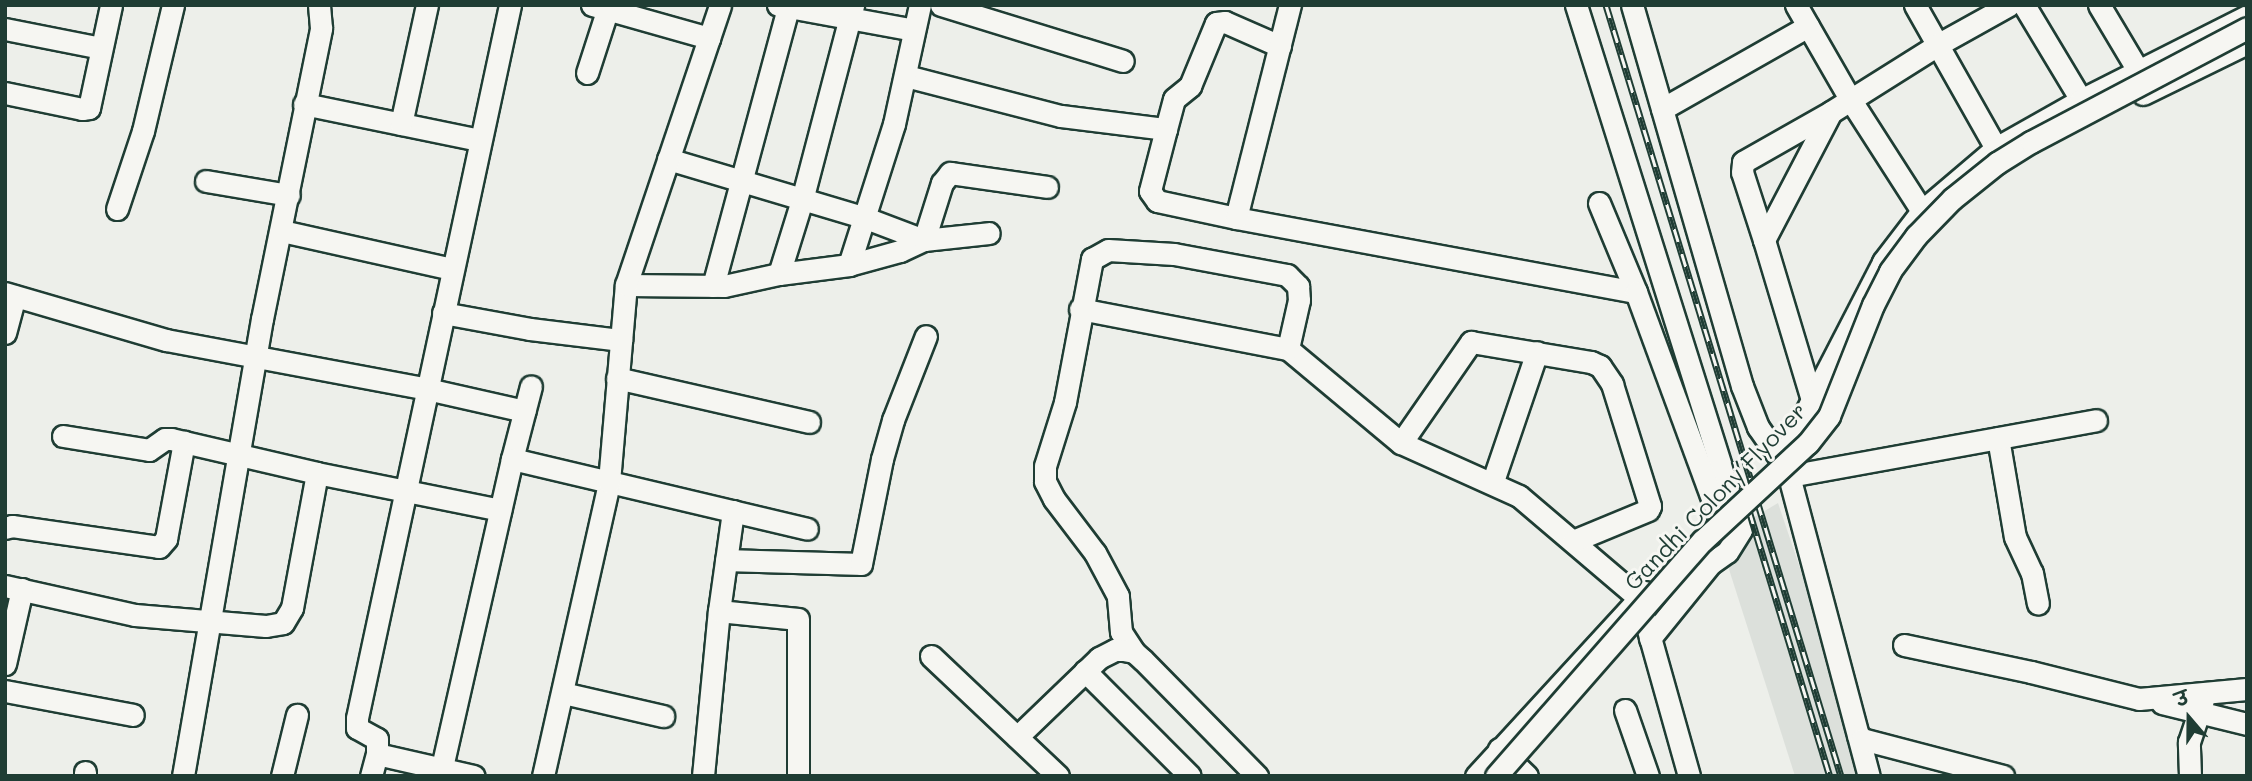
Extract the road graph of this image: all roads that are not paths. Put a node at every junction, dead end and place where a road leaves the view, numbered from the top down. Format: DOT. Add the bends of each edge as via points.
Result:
graph roads {
  1 [pos="111,5"];
  2 [pos="173,5"];
  3 [pos="427,5"];
  4 [pos="510,5"];
  5 [pos="720,5"];
  6 [pos="920,5"];
  7 [pos="941,5"];
  8 [pos="1290,5"];
  9 [pos="1576,5"];
  10 [pos="1632,5"];
  11 [pos="1796,5"];
  12 [pos="1915,5"];
  13 [pos="2009,5"];
  14 [pos="2024,5"];
  15 [pos="2099,5"];
  16 [pos="323,6"];
  17 [pos="785,6"];
  18 [pos="603,7"];
  19 [pos="851,12"];
  20 [pos="2247,16"];
  21 [pos="1808,26"];
  22 [pos="2247,28"];
  23 [pos="5,29"];
  24 [pos="914,30"];
  25 [pos="709,38"];
  26 [pos="2247,43"];
  27 [pos="1939,44"];
  28 [pos="1280,46"];
  29 [pos="101,48"];
  30 [pos="1123,61"];
  31 [pos="2138,72"];
  32 [pos="587,74"];
  33 [pos="906,76"];
  34 [pos="5,93"];
  35 [pos="1850,99"];
  36 [pos="2081,100"];
  37 [pos="304,104"];
  38 [pos="1662,109"];
  39 [pos="1832,112"];
  40 [pos="401,124"];
  41 [pos="1167,129"];
  42 [pos="479,140"];
  43 [pos="2041,144"];
  44 [pos="1996,148"];
  45 [pos="668,159"];
  46 [pos="739,179"];
  47 [pos="206,181"];
  48 [pos="1047,187"];
  49 [pos="289,195"];
  50 [pos="803,200"];
  51 [pos="1599,203"];
  52 [pos="117,209"];
  53 [pos="1922,211"];
  54 [pos="863,217"];
  55 [pos="1236,218"];
  56 [pos="282,231"];
  57 [pos="989,233"];
  58 [pos="924,240"];
  59 [pos="1764,240"];
  60 [pos="849,265"];
  61 [pos="452,269"];
  62 [pos="779,274"];
  63 [pos="626,285"];
  64 [pos="713,286"];
  65 [pos="1636,292"];
  66 [pos="10,295"];
  67 [pos="1080,309"];
  68 [pos="443,313"];
  69 [pos="5,333"];
  70 [pos="926,336"];
  71 [pos="621,340"];
  72 [pos="1288,349"];
  73 [pos="1537,352"];
  74 [pos="256,355"];
  75 [pos="617,378"];
  76 [pos="531,386"];
  77 [pos="427,388"];
  78 [pos="1812,400"];
  79 [pos="525,411"];
  80 [pos="2096,420"];
  81 [pos="809,422"];
  82 [pos="63,436"];
  83 [pos="1998,438"];
  84 [pos="184,442"];
  85 [pos="1401,443"];
  86 [pos="240,456"];
  87 [pos="512,459"];
  88 [pos="1785,468"];
  89 [pos="317,473"];
  90 [pos="1493,481"];
  91 [pos="609,482"];
  92 [pos="407,491"];
  93 [pos="500,510"];
  94 [pos="733,511"];
  95 [pos="1719,511"];
  96 [pos="5,528"];
  97 [pos="807,529"];
  98 [pos="1573,541"];
  99 [pos="1727,552"];
  100 [pos="726,560"];
  101 [pos="14,588"];
  102 [pos="1639,598"];
  103 [pos="2038,603"];
  104 [pos="719,611"];
  105 [pos="209,622"];
  106 [pos="1650,638"];
  107 [pos="1904,645"];
  108 [pos="1134,652"];
  109 [pos="930,656"];
  110 [pos="5,664"];
  111 [pos="1085,671"];
  112 [pos="2247,689"];
  113 [pos="5,691"];
  114 [pos="563,693"];
  115 [pos="2202,701"];
  116 [pos="1625,710"];
  117 [pos="132,715"];
  118 [pos="296,715"];
  119 [pos="663,716"];
  120 [pos="2247,724"];
  121 [pos="1858,735"];
  122 [pos="1017,737"];
  123 [pos="1499,749"];
  124 [pos="377,754"];
  125 [pos="441,772"];
  126 [pos="183,776"];
  127 [pos="282,776"];
  128 [pos="371,776"];
  129 [pos="474,776"];
  130 [pos="543,776"];
  131 [pos="703,776"];
  132 [pos="798,776"];
  133 [pos="1058,776"];
  134 [pos="1190,776"];
  135 [pos="1256,776"];
  136 [pos="1476,776"];
  137 [pos="1496,776"];
  138 [pos="1527,776"];
  139 [pos="1648,776"];
  140 [pos="1689,776"];
  141 [pos="1869,776"];
  142 [pos="2003,776"];
  143 [pos="2190,776"];
  1 -- 29 [label="street"];
  2 -- 52 [label="street" via="143,131"];
  3 -- 40 [label="street"];
  4 -- 42 [label="street"];
  5 -- 25 [label="street"];
  6 -- 24 [label="street"];
  7 -- 30 [label="street"];
  8 -- 28 [label="street"];
  9 -- 99 [label="street" via="1741,530"];
  10 -- 38 [label="street"];
  11 -- 21 [label="street"];
  12 -- 27 [label="street"];
  13 -- 27 [label="street"];
  14 -- 36 [label="street"];
  15 -- 31 [label="street"];
  16 -- 37 [label="street"];
  17 -- 19 [label="street"];
  17 -- 46 [label="street"];
  18 -- 25 [label="street"];
  18 -- 32 [label="street"];
  19 -- 24 [label="street"];
  19 -- 50 [label="street"];
  20 -- 31 [label="street"];
  21 -- 35 [label="street"];
  21 -- 38 [label="street"];
  22 -- 137 [label="street, Gandhi Colony Flyover, bridge" via="2031,142 1952,199 1890,271 1829,416 1808,443 1702,541"];
  23 -- 29 [label="street"];
  24 -- 33 [label="street"];
  25 -- 45 [label="street"];
  26 -- 43 [label="street"];
  27 -- 35 [label="street"];
  27 -- 44 [label="street"];
  28 -- 41 [label="street" via="1225,22 1216,23 1191,86 1174,99"];
  28 -- 55 [label="street"];
  29 -- 34 [label="street" via="89,108"];
  31 -- 36 [label="street"];
  33 -- 41 [label="street" via="1061,116"];
  33 -- 54 [label="street"];
  35 -- 39 [label="street"];
  35 -- 53 [label="street"];
  36 -- 44 [label="street"];
  37 -- 40 [label="street"];
  37 -- 49 [label="street"];
  38 -- 88 [label="street" via="1742,386 1758,427"];
  39 -- 59 [label="street"];
  39 -- 59 [label="street" via="1743,162 1742,172"];
  40 -- 42 [label="street"];
  41 -- 55 [label="street" via="1151,196"];
  42 -- 61 [label="street"];
  44 -- 53 [label="street"];
  45 -- 46 [label="street"];
  45 -- 63 [label="street"];
  46 -- 50 [label="street"];
  46 -- 64 [label="street"];
  47 -- 49 [label="street"];
  48 -- 58 [label="street" via="950,173 942,183"];
  49 -- 56 [label="street"];
  50 -- 54 [label="street"];
  50 -- 62 [label="street"];
  51 -- 65 [label="street"];
  53 -- 78 [label="street" via="1883,262"];
  54 -- 58 [label="street"];
  54 -- 60 [label="street"];
  55 -- 65 [label="street"];
  56 -- 61 [label="street"];
  56 -- 74 [label="street"];
  57 -- 58 [label="street"];
  58 -- 60 [label="street"];
  59 -- 78 [label="street"];
  60 -- 62 [label="street"];
  61 -- 68 [label="street"];
  62 -- 64 [label="street"];
  63 -- 64 [label="street"];
  63 -- 71 [label="street"];
  65 -- 95 [label="street"];
  66 -- 69 [label="street"];
  66 -- 74 [label="street" via="166,340"];
  67 -- 72 [label="street"];
  67 -- 72 [label="street" via="1088,267 1101,251 1174,254 1287,275 1298,286 1299,300"];
  67 -- 108 [label="street" via="1065,402 1045,466 1045,481 1095,553 1118,596 1121,632"];
  68 -- 71 [label="street"];
  68 -- 77 [label="street"];
  70 -- 100 [label="street" via="886,443 861,564"];
  71 -- 75 [label="street"];
  72 -- 85 [label="street"];
  73 -- 85 [label="street" via="1471,342"];
  73 -- 90 [label="street"];
  73 -- 98 [label="street" via="1591,362 1607,375 1649,500 1648,510"];
  74 -- 77 [label="street"];
  74 -- 86 [label="street"];
  75 -- 81 [label="street"];
  75 -- 91 [label="street"];
  76 -- 79 [label="street"];
  77 -- 79 [label="street"];
  77 -- 92 [label="street"];
  78 -- 88 [label="street"];
  79 -- 87 [label="street"];
  80 -- 83 [label="street"];
  82 -- 84 [label="street" via="149,450 165,439"];
  83 -- 88 [label="street"];
  83 -- 103 [label="street" via="2015,537 2032,573"];
  84 -- 86 [label="street"];
  84 -- 96 [label="street" via="166,539 159,547"];
  85 -- 90 [label="street"];
  86 -- 89 [label="street"];
  86 -- 105 [label="street"];
  87 -- 91 [label="street"];
  87 -- 93 [label="street"];
  88 -- 121 [label="street"];
  89 -- 92 [label="street"];
  89 -- 105 [label="street" via="288,617 283,623 266,626"];
  90 -- 98 [label="street" via="1519,496"];
  91 -- 94 [label="street"];
  91 -- 114 [label="street"];
  92 -- 93 [label="street"];
  92 -- 124 [label="street" via="357,723 360,730 377,738"];
  93 -- 125 [label="street"];
  94 -- 97 [label="street"];
  94 -- 100 [label="street"];
  95 -- 99 [label="street"];
  95 -- 102 [label="street"];
  98 -- 102 [label="street"];
  99 -- 106 [label="street" via="1711,564"];
  100 -- 104 [label="street"];
  101 -- 105 [label="street" via="135,615"];
  101 -- 110 [label="street"];
  102 -- 106 [label="street"];
  102 -- 123 [label="street"];
  104 -- 131 [label="street"];
  104 -- 132 [label="street" via="798,619"];
  105 -- 126 [label="street"];
  106 -- 140 [label="street"];
  107 -- 115 [label="street" via="2139,699"];
  108 -- 111 [label="street" via="1115,649"];
  108 -- 135 [label="street"];
  109 -- 122 [label="street"];
  111 -- 122 [label="street"];
  111 -- 134 [label="street"];
  112 -- 115 [label="street"];
  113 -- 117 [label="street"];
  114 -- 119 [label="street"];
  114 -- 130 [label="street"];
  115 -- 120 [label="street"];
  115 -- 143 [label="street" via="2188,753"];
  116 -- 139 [label="street"];
  118 -- 127 [label="street"];
  121 -- 141 [label="street"];
  121 -- 142 [label="street"];
  122 -- 133 [label="street"];
  123 -- 136 [label="street"];
  123 -- 138 [label="street"];
  124 -- 125 [label="street"];
  124 -- 128 [label="street"];
  125 -- 129 [label="street"];
}
